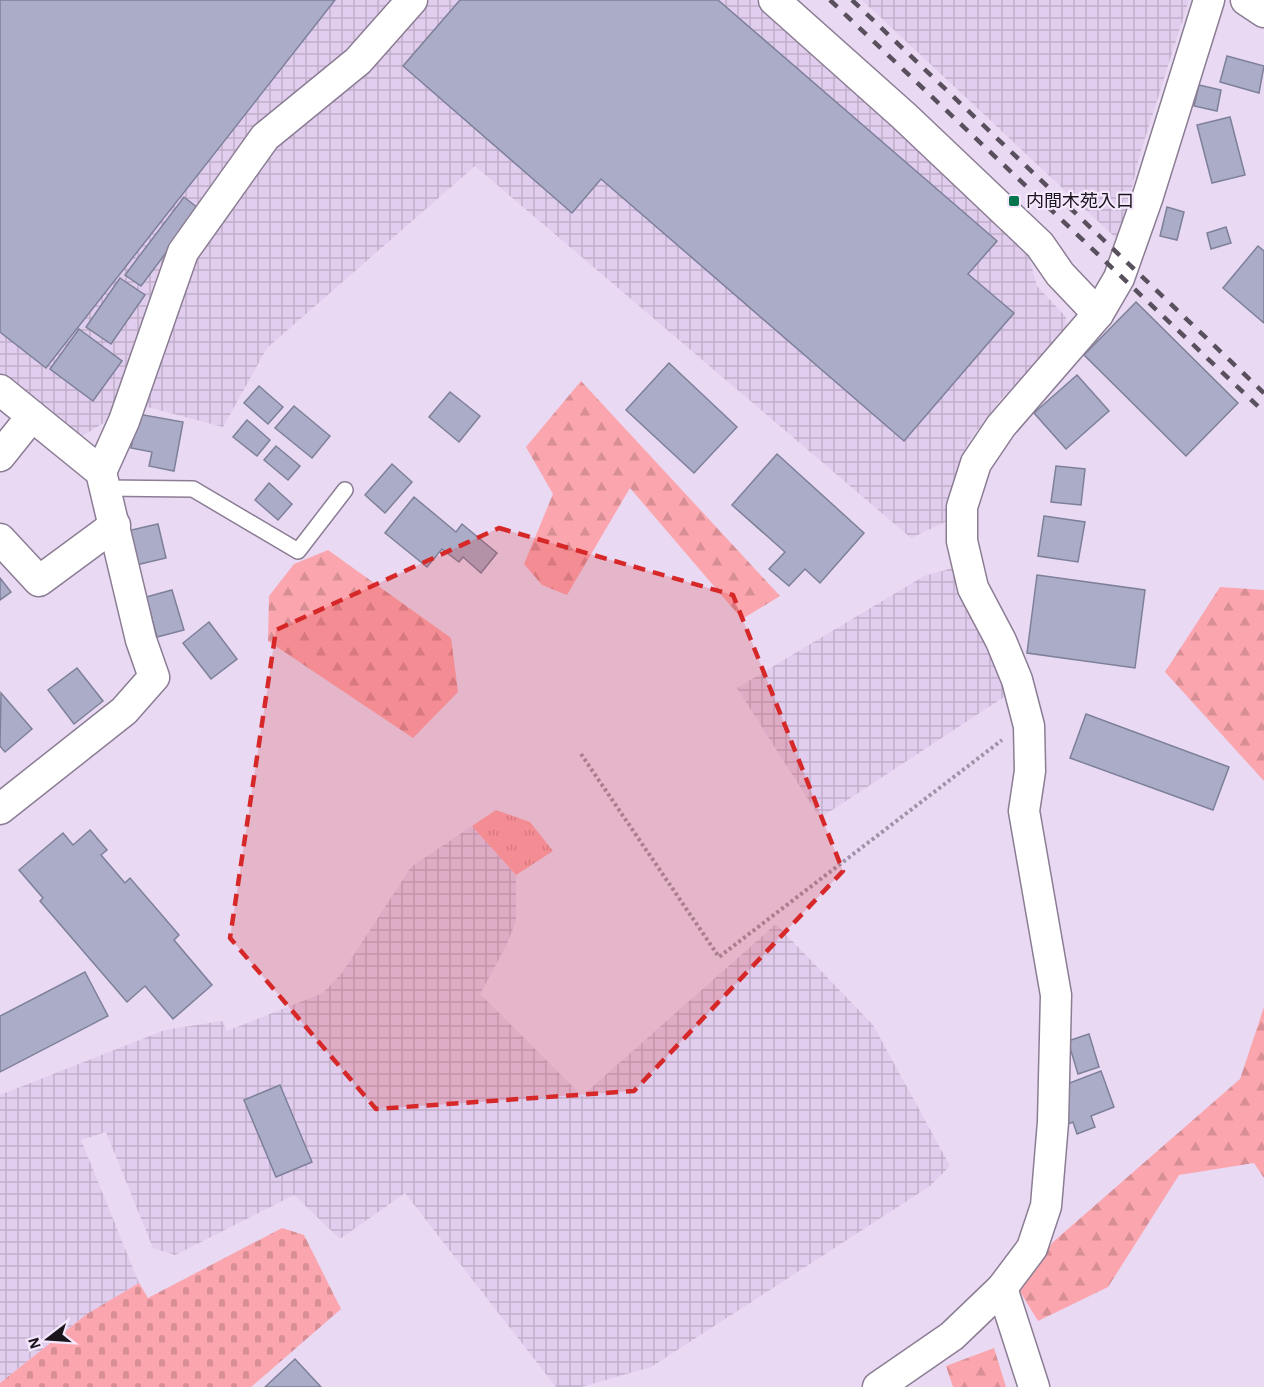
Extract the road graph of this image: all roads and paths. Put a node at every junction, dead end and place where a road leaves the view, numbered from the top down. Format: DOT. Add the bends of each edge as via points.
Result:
graph roads {
  1 [pos="412,0"];
  2 [pos="774,0"];
  3 [pos="1209,0"];
  4 [pos="1246,0"];
  5 [pos="1264,12"];
  6 [pos="1098,314"];
  7 [pos="0,390"];
  8 [pos="32,416"];
  9 [pos="0,456"];
  10 [pos="103,480"];
  11 [pos="345,490"];
  12 [pos="114,525"];
  13 [pos="0,539"];
  14 [pos="1029,726"];
  15 [pos="581,754"];
  16 [pos="0,809"];
  17 [pos="1002,1288"];
  18 [pos="878,1387"];
  19 [pos="1034,1387"];
  1 -- 10 [label="street" via="358,61 265,137 183,252"];
  2 -- 6 [label="street" via="1040,245 1060,274"];
  3 -- 6 [label="street" via="1147,199 1119,278"];
  4 -- 5 [label="street"];
  6 -- 14 [label="street" via="1001,426 976,463 962,507 962,541 973,588 1017,680"];
  7 -- 8 [label="street"];
  8 -- 9 [label="street"];
  8 -- 10 [label="street"];
  10 -- 11 [label="lane" via="193,489 298,551"];
  10 -- 12 [label="street"];
  12 -- 13 [label="street" via="39,581"];
  12 -- 16 [label="street" via="141,640 154,677 124,711"];
  14 -- 15 [label="path" via="1010,734 719,957"];
  14 -- 17 [label="street" via="1030,771 1024,811 1056,995 1053,1122 1046,1206 1032,1248"];
  17 -- 18 [label="street" via="952,1336"];
  17 -- 19 [label="street"];
}
